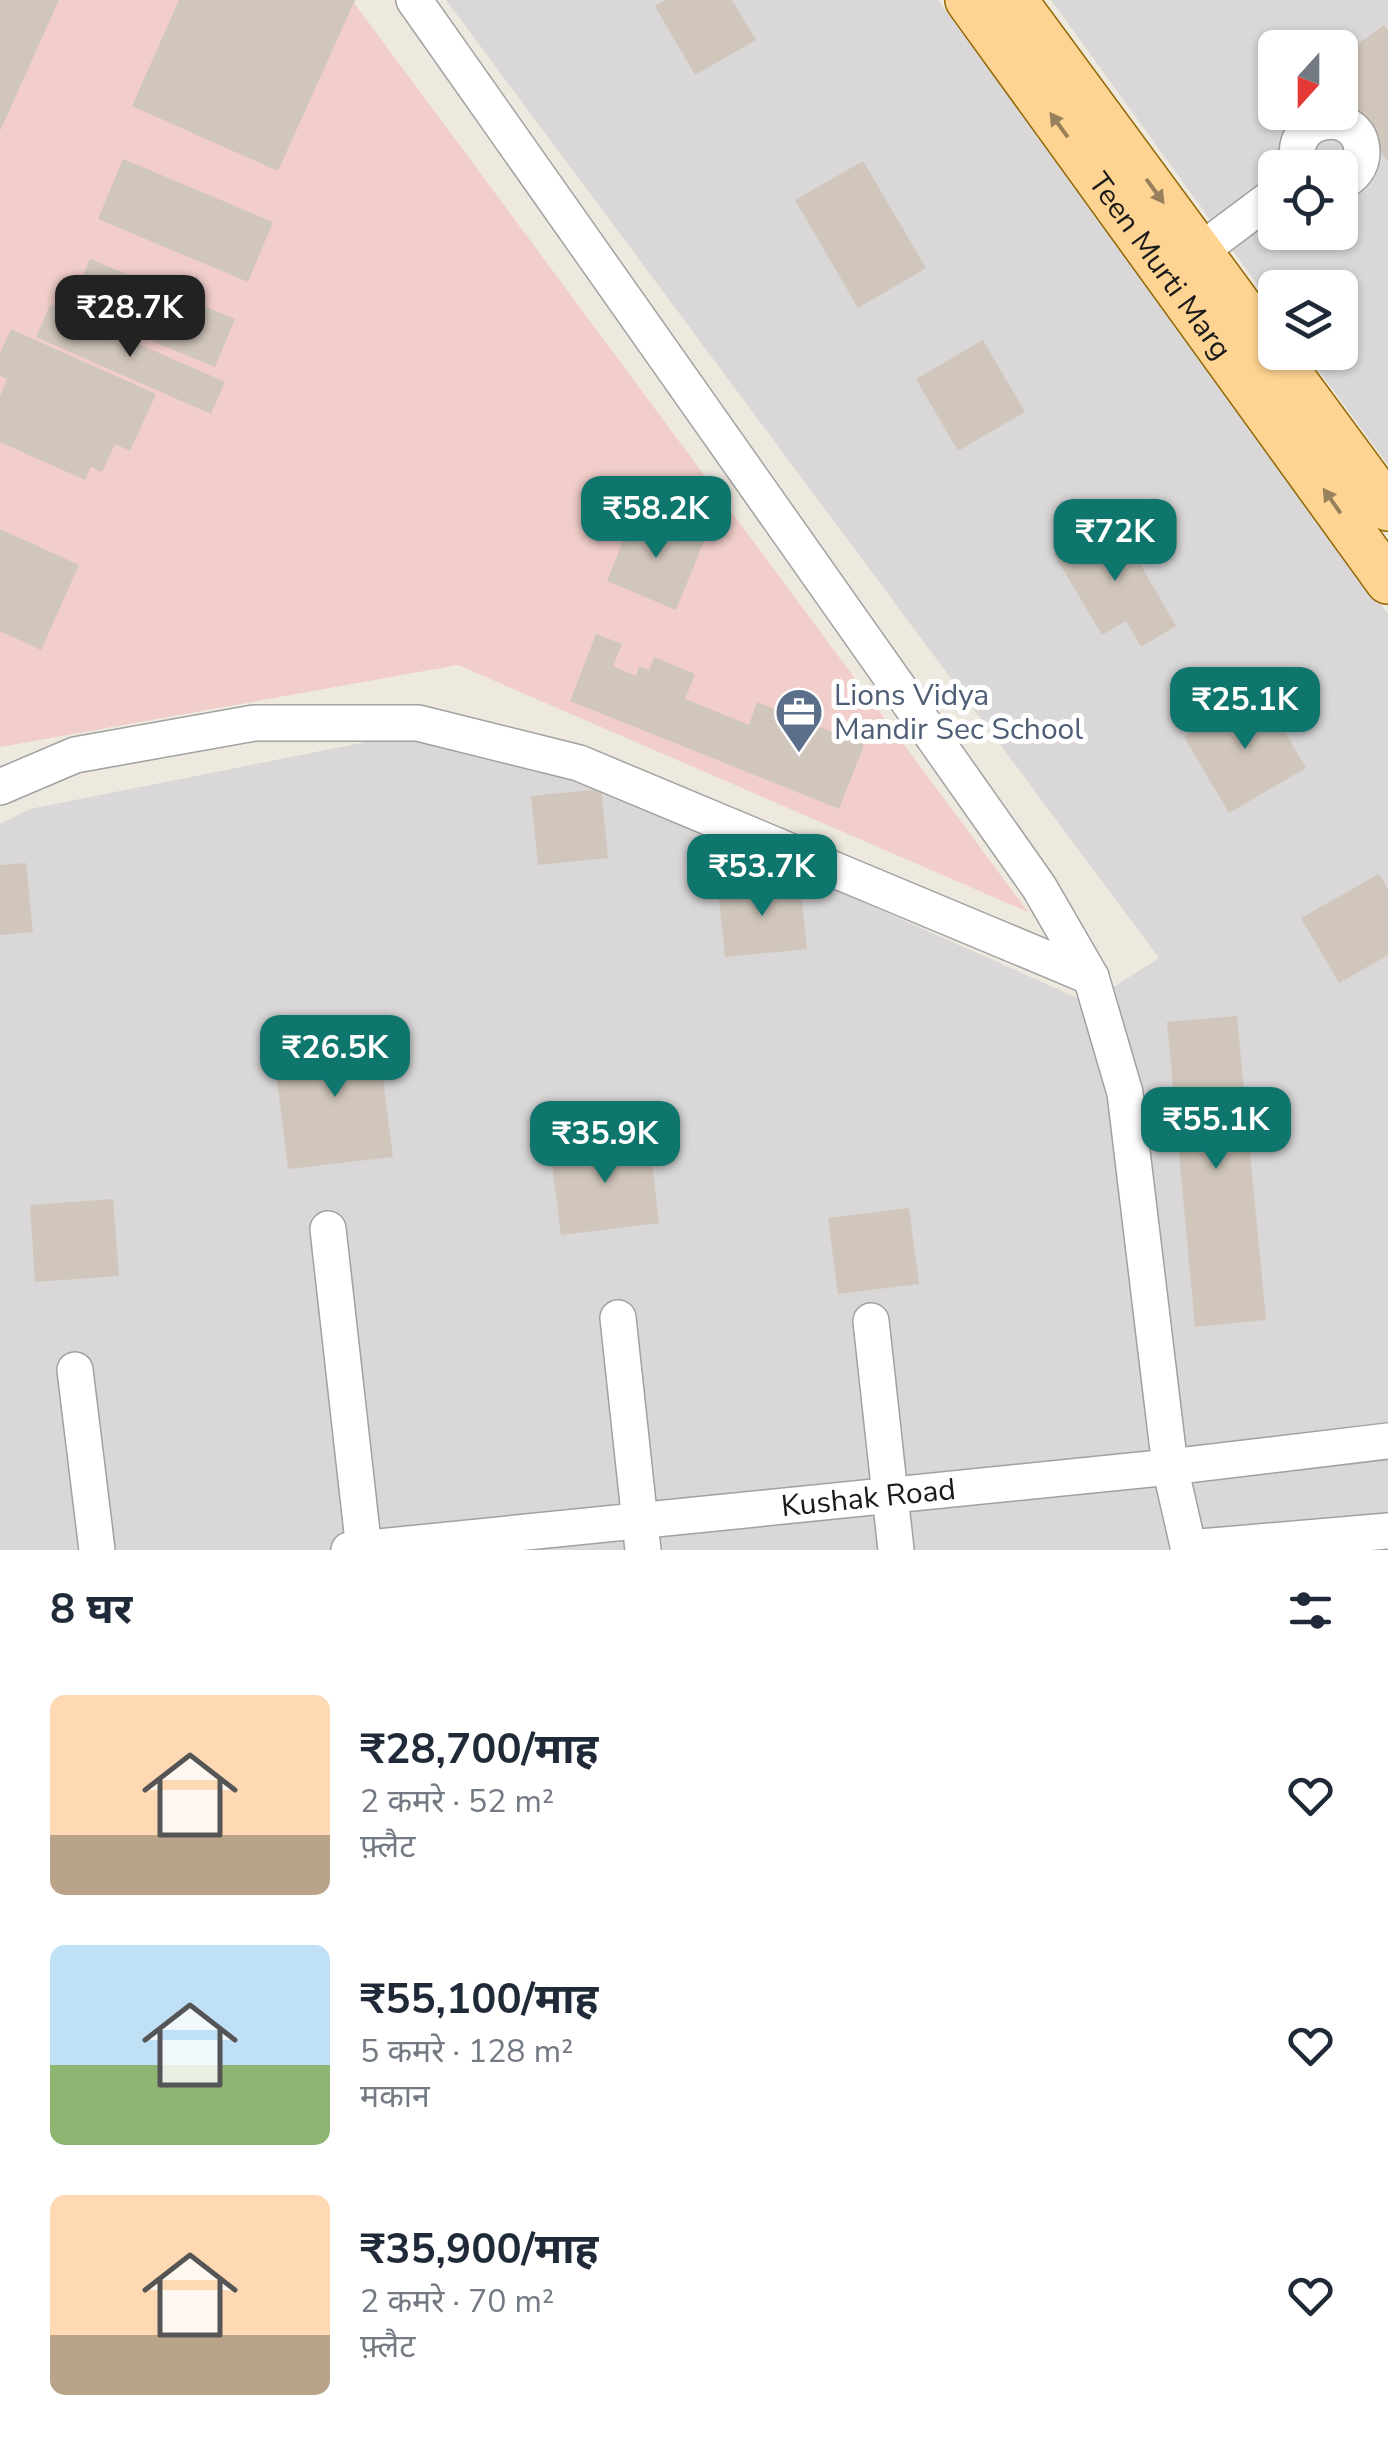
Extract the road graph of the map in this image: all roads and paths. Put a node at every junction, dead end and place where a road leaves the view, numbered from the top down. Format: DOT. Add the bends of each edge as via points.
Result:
graph roads {
  1 [pos="414,0"];
  2 [pos="968,0"];
  3 [pos="1014,0"];
  4 [pos="1298,150"];
  5 [pos="1358,164"];
  6 [pos="1258,208"];
  7 [pos="1184,263"];
  8 [pos="1388,508"];
  9 [pos="1388,581"];
  10 [pos="0,787"];
  11 [pos="1091,976"];
  12 [pos="328,1229"];
  13 [pos="618,1318"];
  14 [pos="871,1321"];
  15 [pos="75,1370"];
  16 [pos="1388,1441"];
  17 [pos="1170,1467"];
  18 [pos="890,1493"];
  19 [pos="1388,1531"];
  20 [pos="642,1535"];
  21 [pos="1189,1549"];
  22 [pos="97,1550"];
  23 [pos="359,1550"];
  24 [pos="896,1550"];
  1 -- 11 [label="street" via="1028,871"];
  7 -- 2 [label="main road, Teen Murti Marg, one-way"];
  3 -- 7 [label="main road, Teen Murti Marg, one-way"];
  4 -- 5 [label="street" via="1310,127 1334,121 1356,133"];
  6 -- 7 [label="street"];
  7 -- 8 [label="main road, Teen Murti Marg"];
  9 -- 7 [label="main road, Teen Murti Marg, one-way"];
  10 -- 11 [label="street" via="75,755 254,724 418,723 579,764"];
  11 -- 17 [label="street" via="1124,1093"];
  12 -- 23 [label="street"];
  13 -- 20 [label="street"];
  14 -- 18 [label="street"];
  15 -- 22 [label="street"];
  16 -- 17 [label="street, Kushak Road"];
  17 -- 18 [label="street, Kushak Road"];
  17 -- 21 [label="street"];
  18 -- 20 [label="street, Kushak Road"];
  18 -- 24 [label="street"];
  19 -- 21 [label="street"];
  20 -- 23 [label="street, Kushak Road"];
}
